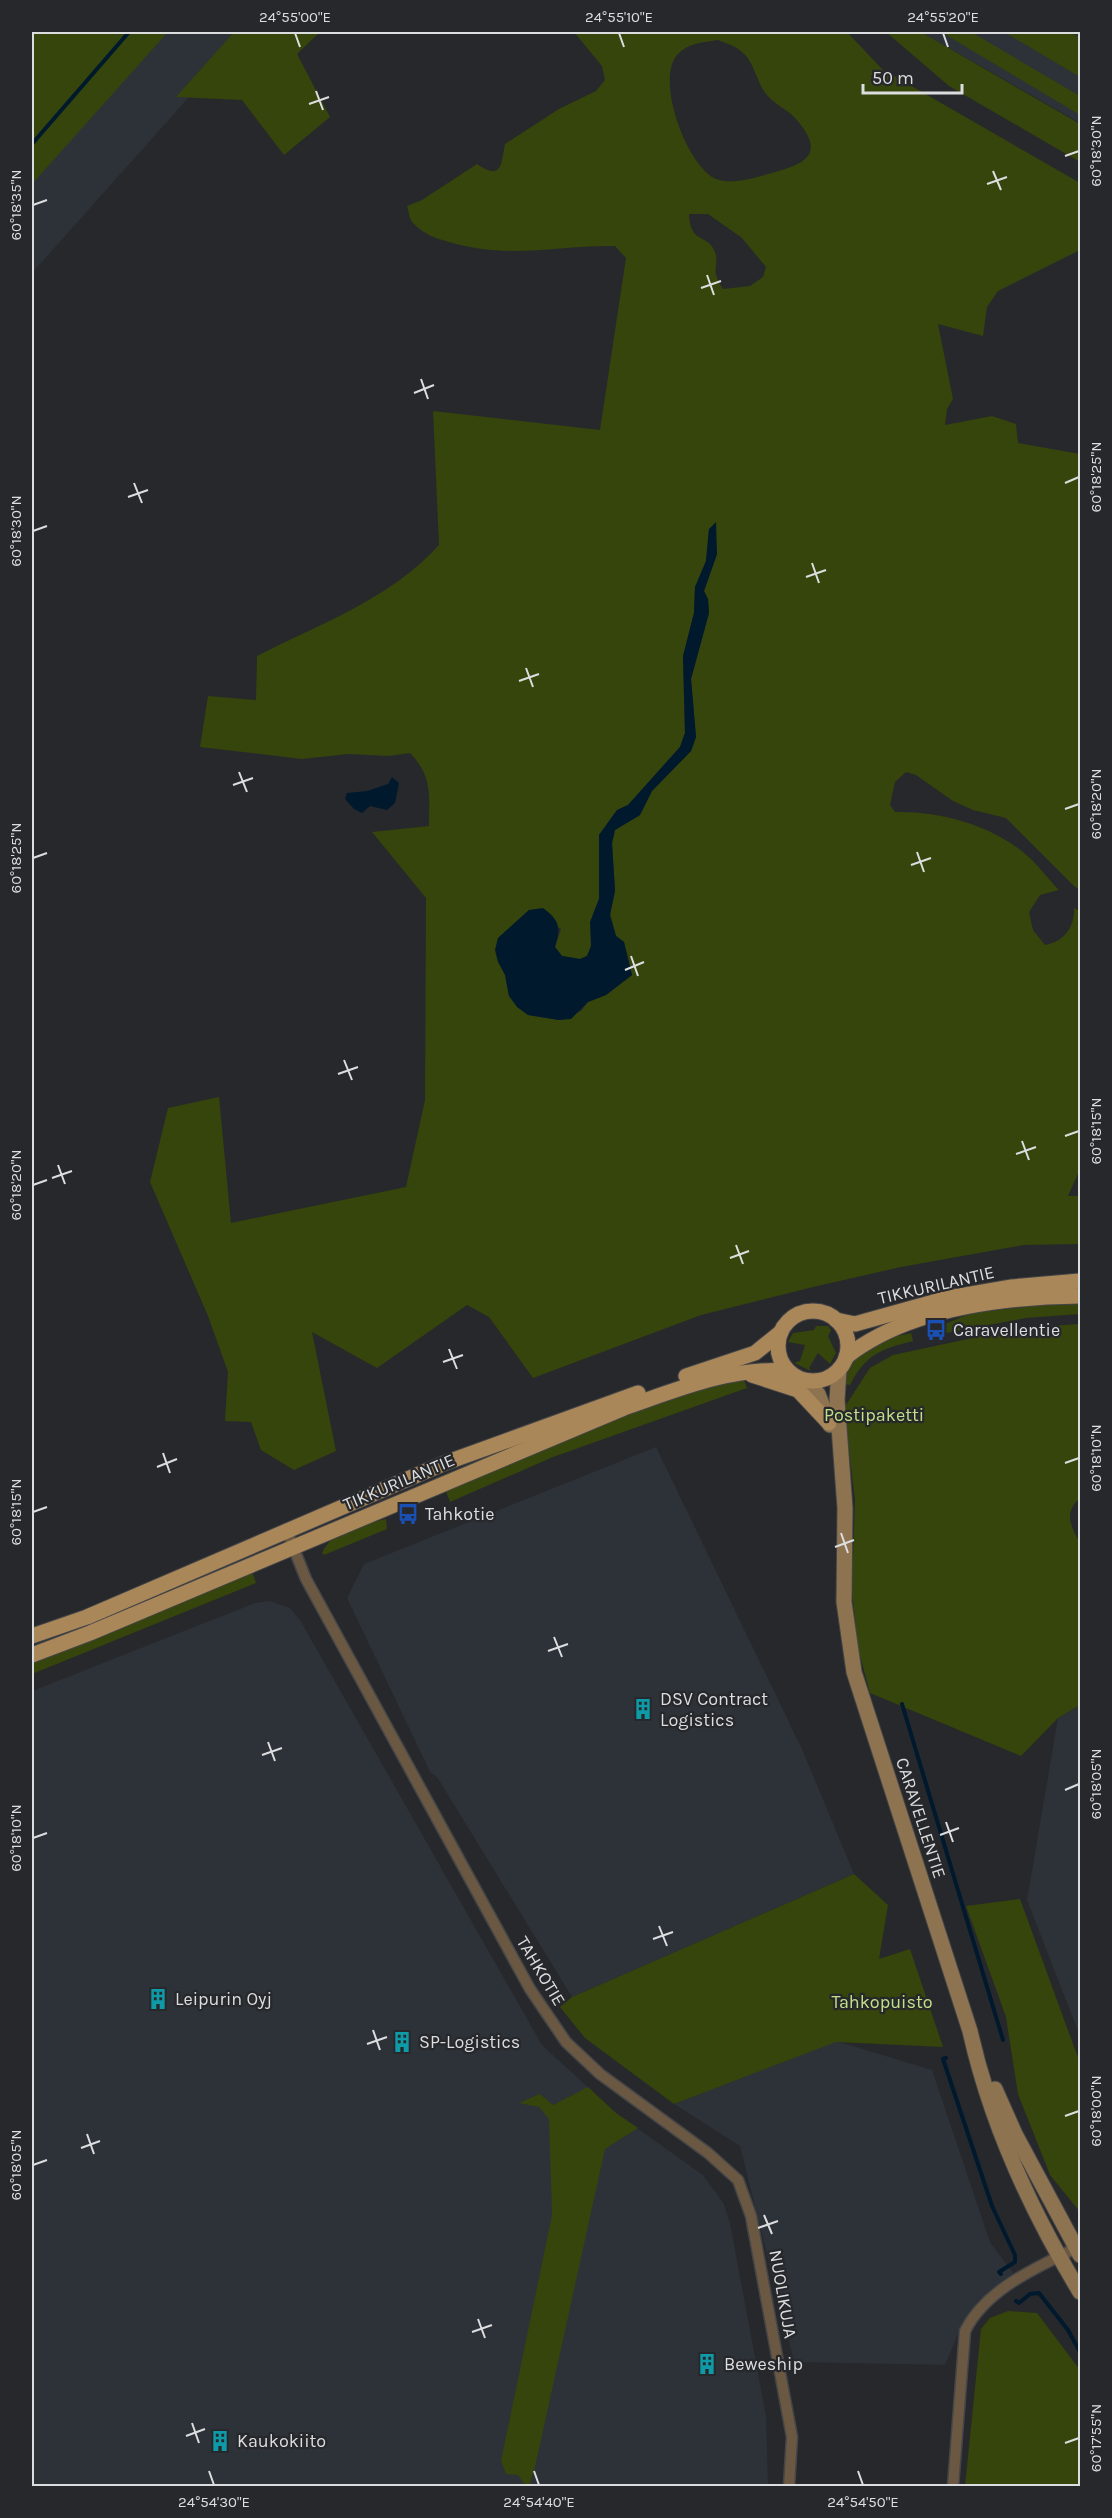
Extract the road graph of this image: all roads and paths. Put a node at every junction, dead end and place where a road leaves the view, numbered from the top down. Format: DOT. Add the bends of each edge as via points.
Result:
graph roads {
  1 [pos="1080,1281"];
  2 [pos="1080,1296"];
  3 [pos="836,1320"];
  4 [pos="781,1332"];
  5 [pos="843,1364"];
  6 [pos="741,1371"];
  7 [pos="788,1371"];
  8 [pos="804,1380"];
  9 [pos="829,1423"];
  10 [pos="843,1472"];
  11 [pos="286,1529"];
  12 [pos="293,1548"];
  13 [pos="32,1636"];
  14 [pos="32,1655"];
  15 [pos="970,2031"];
  16 [pos="738,2181"];
  17 [pos="1078,2252"];
  18 [pos="1059,2257"];
  19 [pos="1080,2292"];
  20 [pos="789,2487"];
  21 [pos="953,2487"];
  1 -- 3 [label="main road, TIKKURILANTIE" via="948,1298 855,1324"];
  2 -- 5 [label="main road, TIKKURILANTIE" via="1013,1300 902,1324 866,1342"];
  3 -- 4 [label="main road" via="816,1312 803,1313 792,1318"];
  3 -- 5 [label="main road" via="846,1336"];
  4 -- 7 [label="main road" via="778,1352"];
  4 -- 11 [label="main road, TIKKURILANTIE" via="755,1353 507,1439"];
  5 -- 8 [label="main road" via="826,1379"];
  5 -- 10 [label="main road, CARAVELLENTIE" via="837,1400"];
  6 -- 7 [label="main road, TIKKURILANTIE"];
  6 -- 9 [label="main road" via="798,1390"];
  6 -- 12 [label="main road, TIKKURILANTIE" via="624,1408"];
  7 -- 8 [label="main road"];
  8 -- 9 [label="main road, CARAVELLENTIE" via="818,1394"];
  9 -- 10 [label="main road, CARAVELLENTIE"];
  10 -- 15 [label="main road, CARAVELLENTIE" via="843,1602 854,1672"];
  11 -- 12 [label="street, TAHKOTIE"];
  11 -- 13 [label="main road, TIKKURILANTIE" via="87,1617"];
  12 -- 14 [label="main road, TIKKURILANTIE"];
  12 -- 16 [label="street, TAHKOTIE" via="306,1579 525,1978 566,2042 600,2074 708,2153"];
  15 -- 17 [label="main road, CARAVELLENTIE" via="1014,2134"];
  15 -- 18 [label="main road, CARAVELLENTIE" via="978,2069 1003,2139 1026,2196"];
  16 -- 20 [label="street, NUOLIKUJA" via="752,2216 792,2437"];
  17 -- 18 [label="street"];
  18 -- 19 [label="main road, CARAVELLENTIE"];
  18 -- 21 [label="street" via="1001,2290 981,2306 965,2331"];
}
